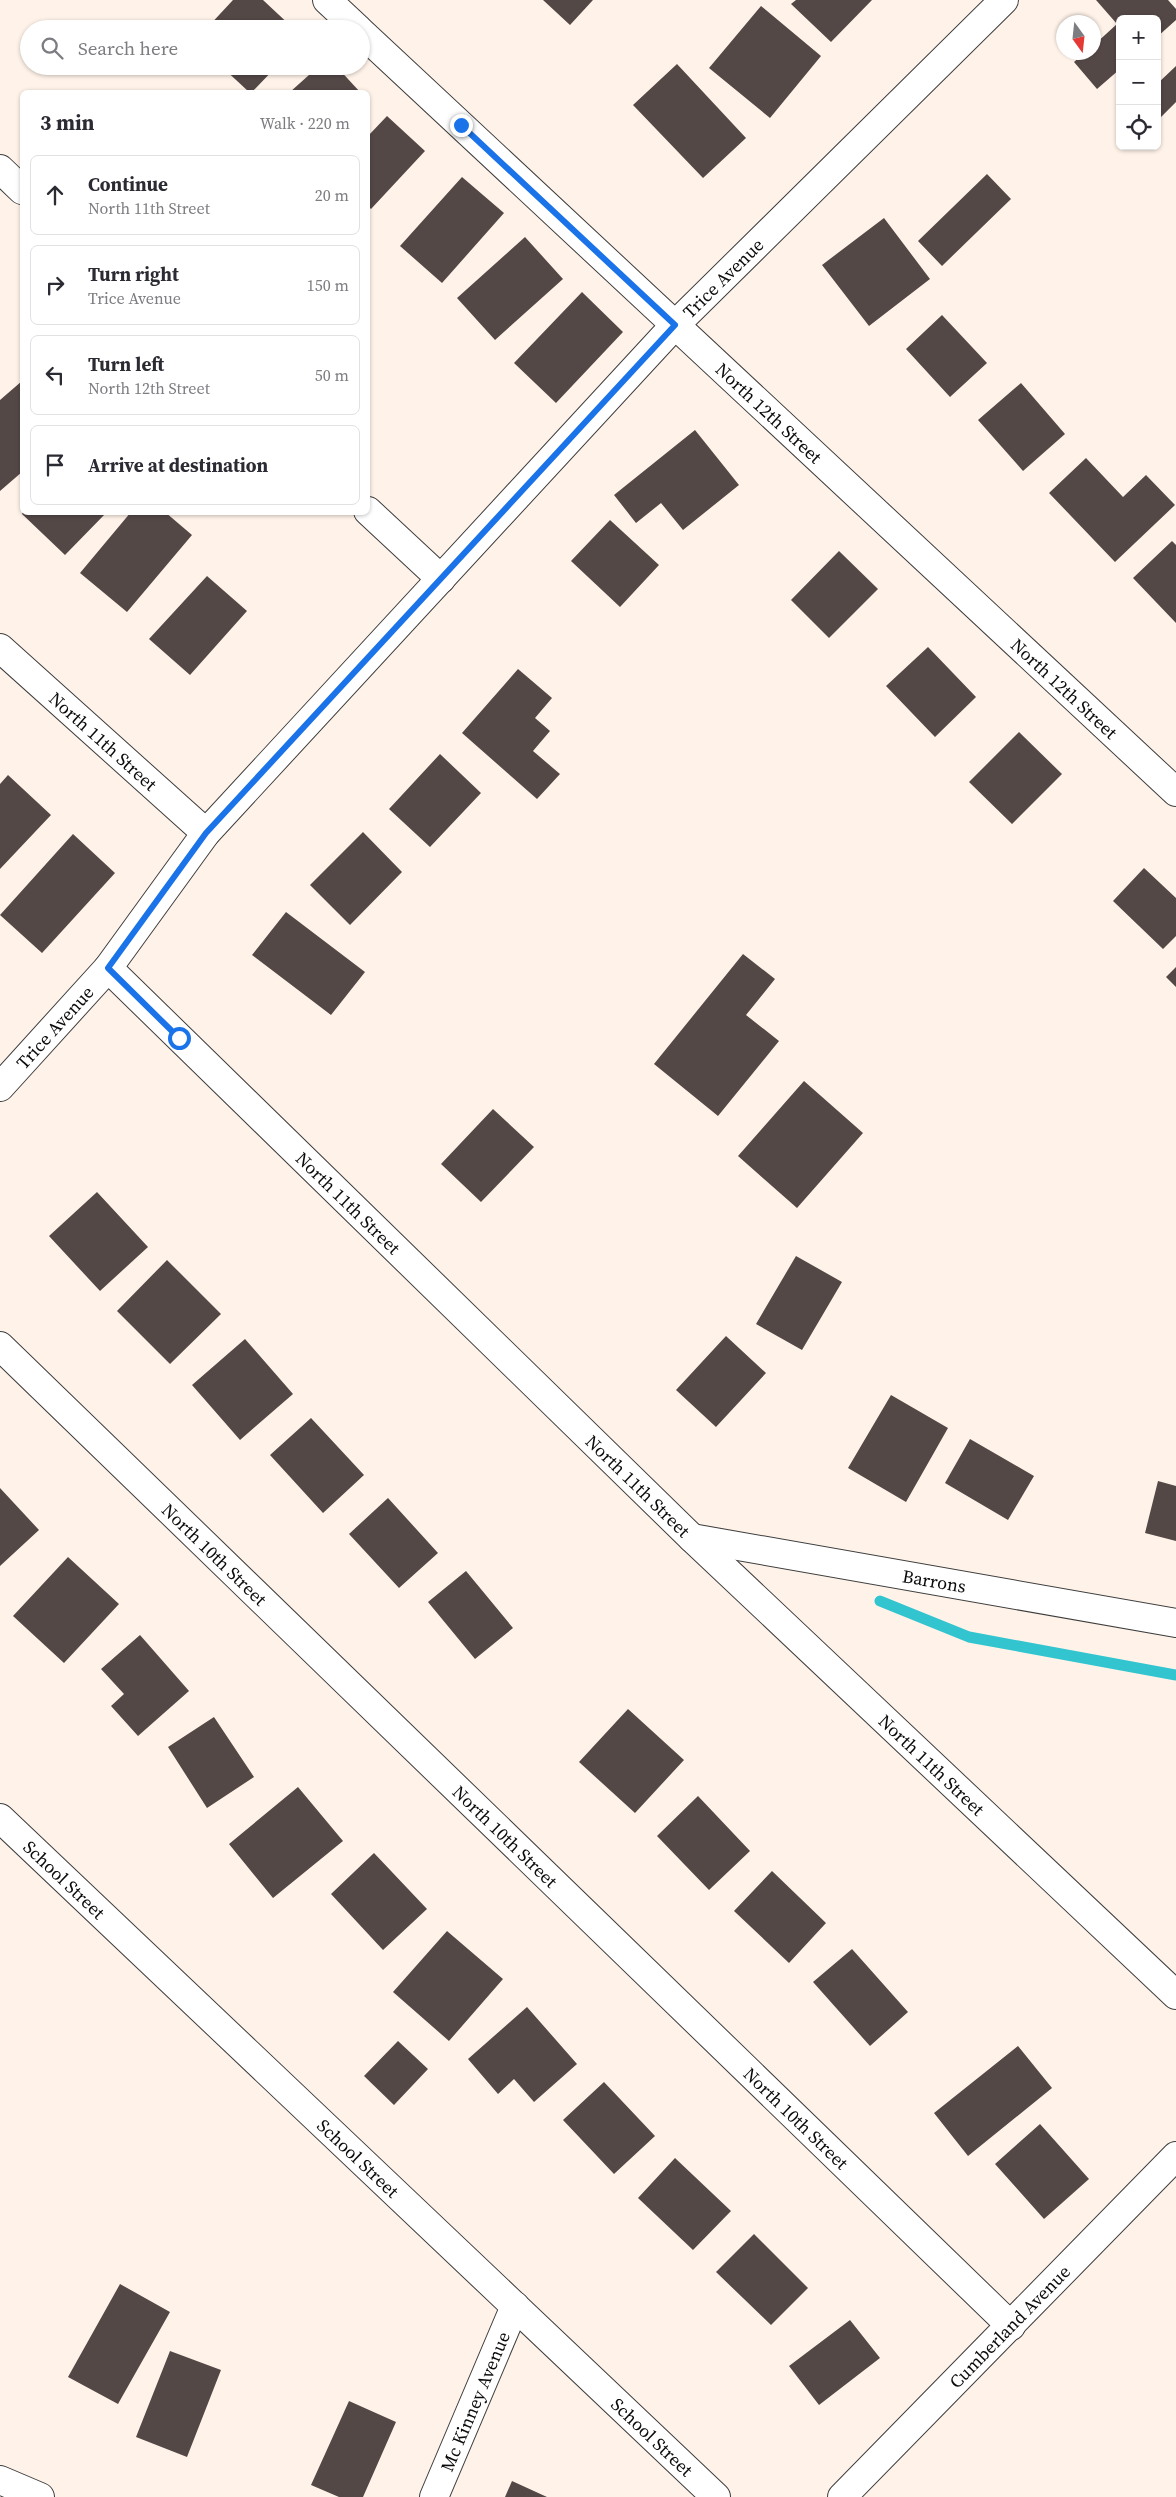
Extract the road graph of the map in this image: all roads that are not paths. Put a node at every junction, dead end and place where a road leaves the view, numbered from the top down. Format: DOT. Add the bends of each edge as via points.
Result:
graph roads {
  1 [pos="327,0"];
  2 [pos="1004,0"];
  3 [pos="348,20"];
  4 [pos="370,40"];
  5 [pos="0,169"];
  6 [pos="20,188"];
  7 [pos="675,325"];
  8 [pos="370,513"];
  9 [pos="441,579"];
  10 [pos="0,648"];
  11 [pos="1176,792"];
  12 [pos="206,833"];
  13 [pos="108,968"];
  14 [pos="0,1087"];
  15 [pos="0,1346"];
  16 [pos="692,1538"];
  17 [pos="1176,1623"];
  18 [pos="0,1818"];
  19 [pos="1176,1994"];
  20 [pos="1176,2156"];
  21 [pos="514,2306"];
  22 [pos="1011,2326"];
  23 [pos="0,2480"];
  24 [pos="40,2497"];
  25 [pos="434,2497"];
  26 [pos="716,2497"];
  27 [pos="842,2497"];
  1 -- 3 [label="street"];
  2 -- 7 [label="street, Trice Avenue"];
  4 -- 7 [label="street, North 12th Street"];
  5 -- 6 [label="street"];
  7 -- 9 [label="street, Trice Avenue"];
  7 -- 11 [label="street, North 12th Street"];
  8 -- 9 [label="street"];
  9 -- 12 [label="street, Trice Avenue"];
  10 -- 12 [label="street, North 11th Street"];
  12 -- 13 [label="street, Trice Avenue"];
  13 -- 14 [label="street, Trice Avenue"];
  13 -- 16 [label="street, North 11th Street"];
  15 -- 22 [label="street, North 10th Street"];
  16 -- 17 [label="street, Barrons"];
  16 -- 19 [label="street, North 11th Street"];
  18 -- 21 [label="street, School Street"];
  20 -- 22 [label="street, Cumberland Avenue"];
  21 -- 25 [label="street, Mc Kinney Avenue"];
  21 -- 26 [label="street, School Street"];
  22 -- 27 [label="street, Cumberland Avenue"];
  23 -- 24 [label="street"];
}
